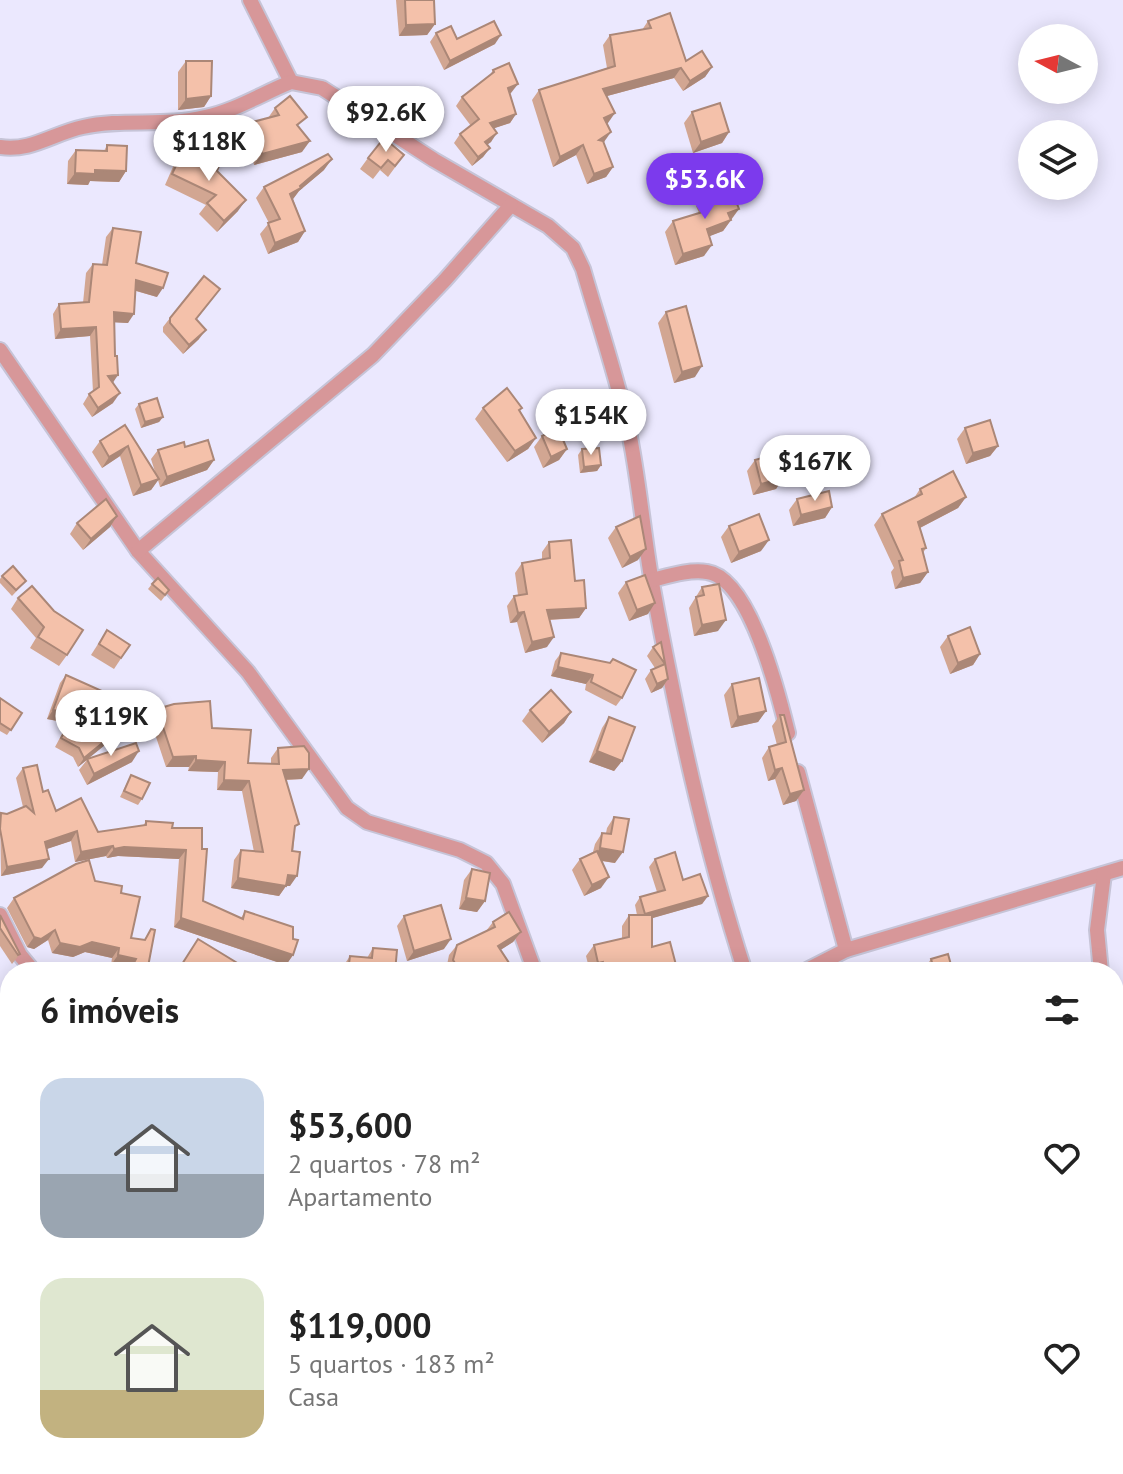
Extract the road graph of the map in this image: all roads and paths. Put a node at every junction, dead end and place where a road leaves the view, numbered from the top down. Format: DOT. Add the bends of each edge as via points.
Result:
graph roads {
  1 [pos="250,0"];
  2 [pos="291,82"];
  3 [pos="0,147"];
  4 [pos="511,205"];
  5 [pos="0,350"];
  6 [pos="138,551"];
  7 [pos="652,580"];
  8 [pos="1123,868"];
  9 [pos="1104,874"];
  10 [pos="0,915"];
  11 [pos="846,950"];
  12 [pos="26,962"];
  13 [pos="531,962"];
  14 [pos="742,962"];
  15 [pos="823,962"];
  16 [pos="1100,962"];
  1 -- 2 [label="street"];
  2 -- 3 [label="street" via="207,117 81,127 33,145"];
  2 -- 4 [label="street" via="322,88"];
  4 -- 6 [label="street" via="373,355"];
  4 -- 7 [label="street" via="573,248 583,269 627,423"];
  5 -- 6 [label="street"];
  6 -- 13 [label="street" via="248,672 347,808 367,822 486,863 503,884"];
  7 -- 11 [label="street" via="708,572 722,578 749,616 772,672"];
  7 -- 14 [label="street" via="696,797"];
  8 -- 9 [label="street"];
  9 -- 11 [label="street"];
  9 -- 16 [label="street" via="1097,930"];
  10 -- 12 [label="street"];
  11 -- 15 [label="street"];
}
